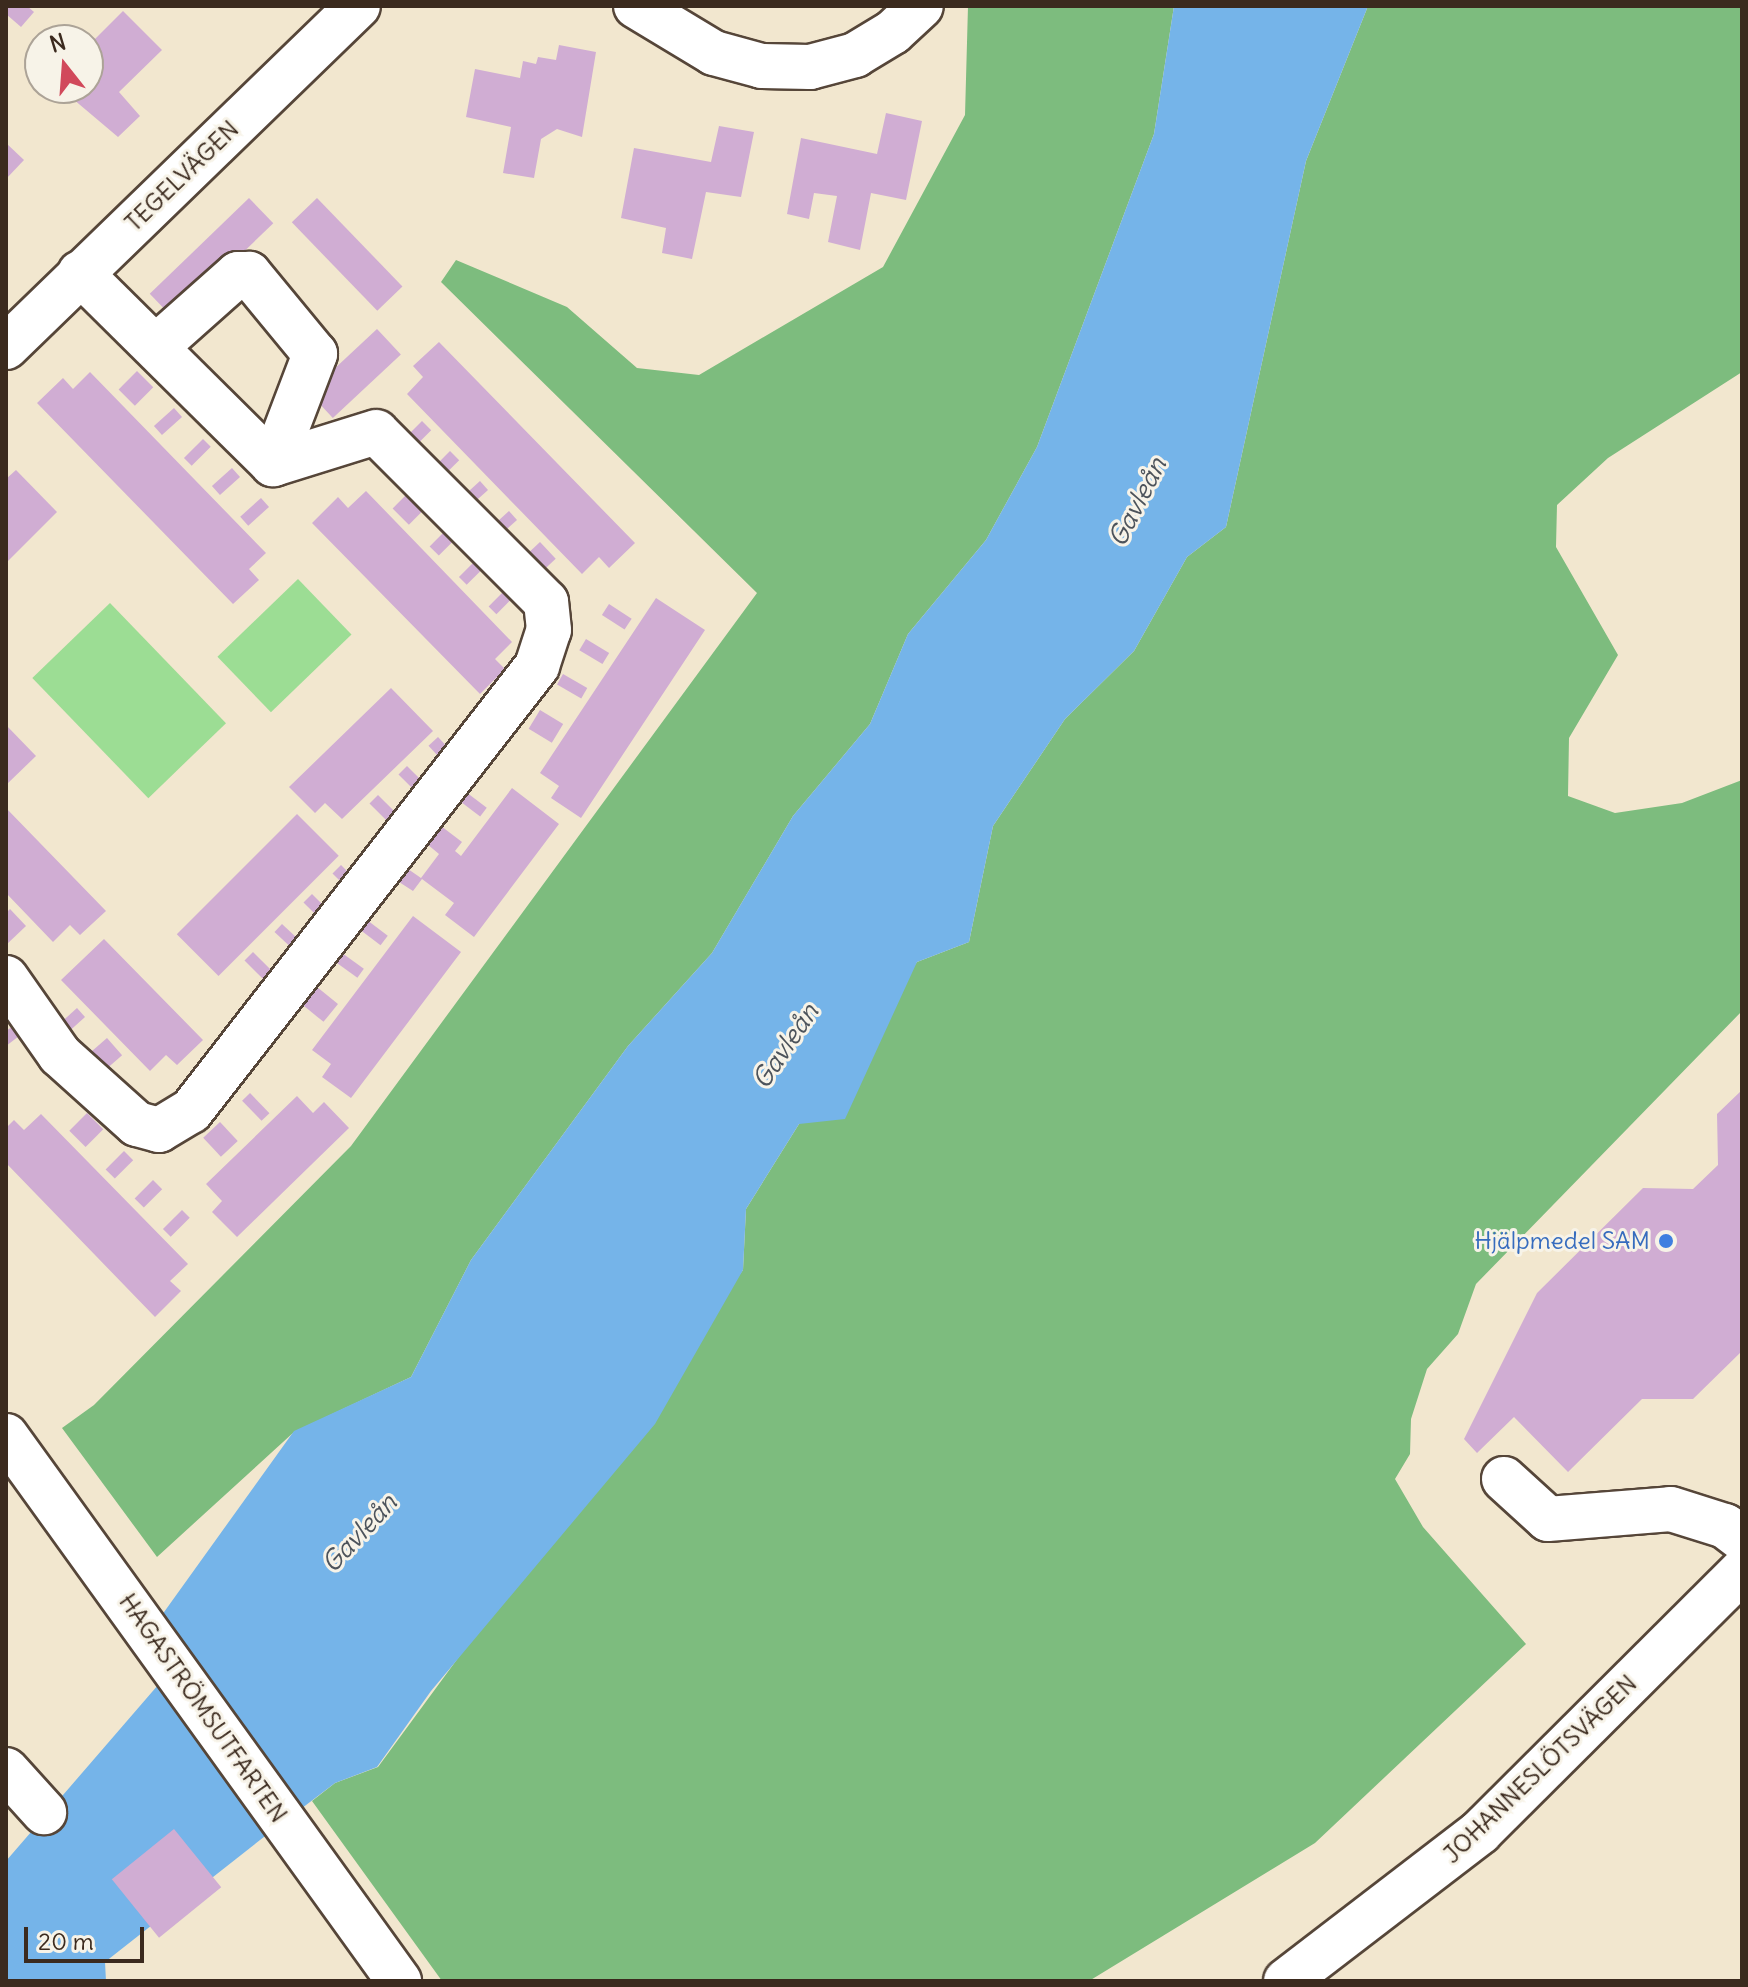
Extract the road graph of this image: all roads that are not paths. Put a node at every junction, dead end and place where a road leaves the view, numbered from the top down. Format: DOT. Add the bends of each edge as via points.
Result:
graph roads {
  1 [pos="358,6"];
  2 [pos="636,6"];
  3 [pos="921,6"];
  4 [pos="80,273"];
  5 [pos="157,346"];
  6 [pos="6,347"];
  7 [pos="273,464"];
  8 [pos="6,978"];
  9 [pos="6,1436"];
  10 [pos="1504,1479"];
  11 [pos="1742,1539"];
  12 [pos="1742,1571"];
  13 [pos="6,1770"];
  14 [pos="44,1812"];
  15 [pos="399,1981"];
  16 [pos="1286,1981"];
  1 -- 4 [label="street, TEGELVÄGEN"];
  2 -- 3 [label="street" via="714,53 762,66 810,67 855,55 893,32"];
  4 -- 5 [label="street"];
  4 -- 6 [label="street, TEGELVÄGEN"];
  5 -- 7 [label="street"];
  5 -- 7 [label="street" via="238,274 252,277 315,354"];
  7 -- 8 [label="street" via="376,432 546,602 549,630 537,666 191,1111 159,1130 137,1124 60,1055"];
  9 -- 15 [label="street, HAGASTRÖMSUTFARTEN"];
  10 -- 11 [label="street" via="1548,1519 1671,1509 1725,1526"];
  12 -- 16 [label="street, JOHANNESLÖTSVÄGEN" via="1480,1832"];
  13 -- 14 [label="street"];
}
